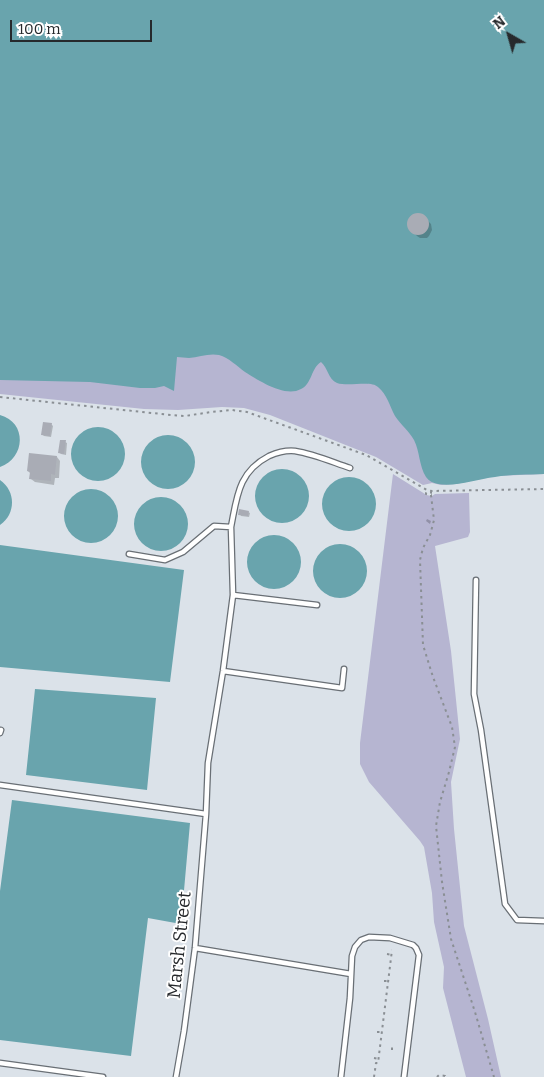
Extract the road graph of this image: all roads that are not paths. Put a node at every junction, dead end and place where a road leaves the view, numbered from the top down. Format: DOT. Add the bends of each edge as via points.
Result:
graph roads {
  1 [pos="350,468"];
  2 [pos="230,527"];
  3 [pos="130,554"];
  4 [pos="476,580"];
  5 [pos="233,595"];
  6 [pos="317,605"];
  7 [pos="344,669"];
  8 [pos="224,671"];
  9 [pos="0,784"];
  10 [pos="206,814"];
  11 [pos="544,921"];
  12 [pos="195,948"];
  13 [pos="351,974"];
  14 [pos="0,1063"];
  15 [pos="54,1070"];
  16 [pos="53,1077"];
  17 [pos="103,1077"];
  18 [pos="176,1077"];
  19 [pos="341,1077"];
  20 [pos="404,1077"];
  1 -- 2 [label="lane, Marsh Street" via="293,451 275,453 258,462 244,479"];
  2 -- 3 [label="lane" via="214,526 183,552 165,560"];
  2 -- 5 [label="lane, Marsh Street"];
  4 -- 11 [label="lane" via="474,694 505,904 517,920"];
  5 -- 6 [label="lane"];
  5 -- 8 [label="lane, Marsh Street"];
  7 -- 8 [label="lane" via="342,688"];
  8 -- 10 [label="lane, Marsh Street" via="208,763"];
  9 -- 10 [label="lane"];
  10 -- 12 [label="lane, Marsh Street"];
  12 -- 13 [label="lane"];
  12 -- 18 [label="lane, Marsh Street"];
  13 -- 19 [label="lane"];
  13 -- 20 [label="lane" via="352,956 361,940 390,938 416,948 419,955"];
  14 -- 15 [label="lane"];
  15 -- 16 [label="lane"];
  15 -- 17 [label="lane"];
}
